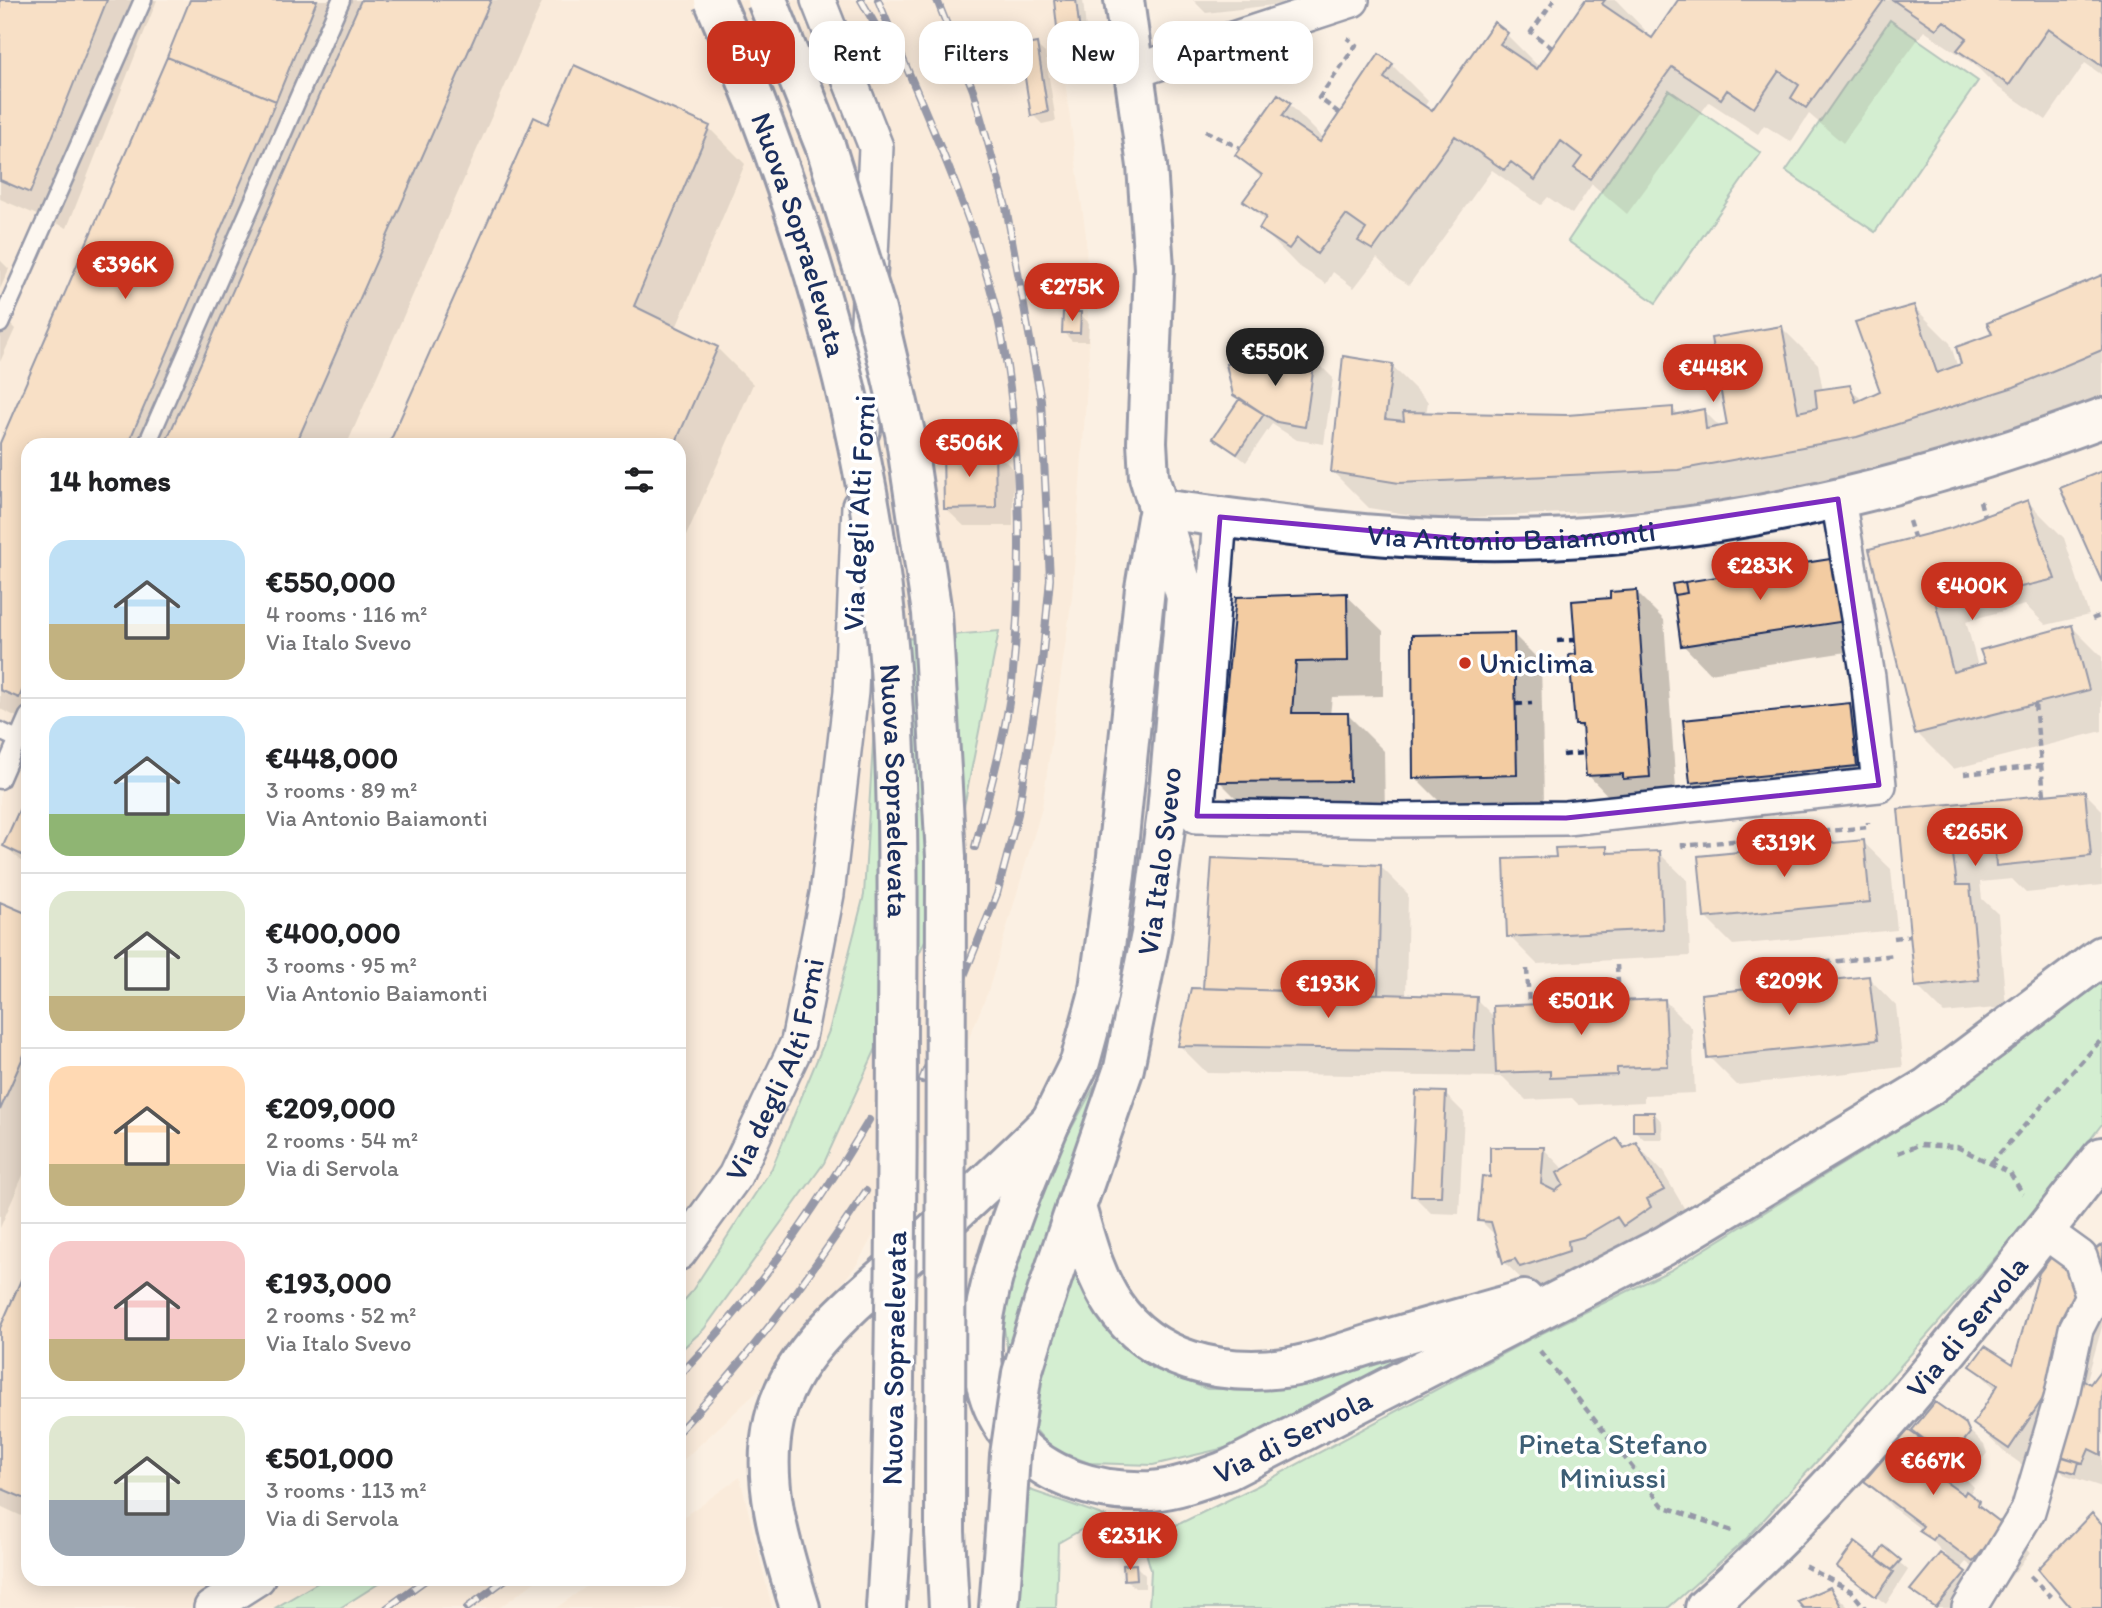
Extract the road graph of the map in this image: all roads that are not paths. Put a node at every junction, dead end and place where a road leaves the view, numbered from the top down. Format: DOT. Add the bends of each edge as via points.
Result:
graph roads {
  1 [pos="143,0"];
  2 [pos="341,0"];
  3 [pos="714,0"];
  4 [pos="767,0"];
  5 [pos="818,0"];
  6 [pos="1124,0"];
  7 [pos="1352,0"];
  8 [pos="1127,21"];
  9 [pos="1139,70"];
  10 [pos="1137,84"];
  11 [pos="0,324"];
  12 [pos="2102,418"];
  13 [pos="150,438"];
  14 [pos="1838,499"];
  15 [pos="1159,509"];
  16 [pos="1220,517"];
  17 [pos="0,731"];
  18 [pos="21,741"];
  19 [pos="21,745"];
  20 [pos="0,780"];
  21 [pos="2102,956"];
  22 [pos="1051,1121"];
  23 [pos="2102,1157"];
  24 [pos="1076,1207"];
  25 [pos="2044,1231"];
  26 [pos="686,1243"];
  27 [pos="1606,1277"];
  28 [pos="245,1586"];
  29 [pos="211,1608"];
  30 [pos="800,1608"];
  31 [pos="886,1608"];
  32 [pos="949,1608"];
  33 [pos="999,1608"];
  34 [pos="1705,1608"];
  35 [pos="1969,1608"];
  1 -- 11 [label="lane"];
  2 -- 13 [label="lane"];
  3 -- 31 [label="main road, Nuova Sopraelevata, bridge" via="781,165 827,315 855,434 885,614 898,862 891,1528"];
  4 -- 32 [label="main road, Nuova Sopraelevata, bridge" via="826,148 876,310 905,433 932,613 946,857"];
  5 -- 26 [label="street, Via degli Alti Forni" via="876,146 851,692 827,894 798,1042 735,1176"];
  6 -- 8 [label="main road, Via Italo Svevo"];
  7 -- 9 [label="street"];
  10 -- 15 [label="main road, Via Italo Svevo" via="1154,268 1147,442 1149,477"];
  12 -- 14 [label="main road, Via Antonio Baiamonti" via="1933,477"];
  14 -- 16 [label="main road, Via Antonio Baiamonti" via="1707,523 1580,538 1473,540 1310,530"];
  14 -- 16 [label="street" via="1868,677 1879,785 1566,818 1197,816"];
  15 -- 16 [label="main road, Via Antonio Baiamonti"];
  15 -- 22 [label="main road, Via Italo Svevo" via="1145,588 1098,996 1080,1062"];
  15 -- 24 [label="main road, Via Italo Svevo" via="1186,597 1167,813 1151,934 1124,1068"];
  17 -- 18 [label="lane"];
  19 -- 20 [label="lane"];
  21 -- 27 [label="main road, Via di Servola" via="1927,1087"];
  22 -- 27 [label="main road, Via di Servola" via="1025,1184 987,1302 982,1349 988,1392 1002,1426 1030,1458 1069,1481 1109,1490 1153,1491 1228,1470"];
  22 -- 30 [label="main road, bridge" via="833,1324 783,1391 773,1422 769,1465 775,1518"];
  23 -- 25 [label="main road, Via di Servola"];
  24 -- 27 [label="main road, Via di Servola" via="1092,1264 1115,1306 1138,1332 1167,1353 1241,1371 1286,1368"];
  24 -- 33 [label="main road, Via Italo Svevo, bridge" via="1022,1373 1010,1455"];
  25 -- 34 [label="main road, Via di Servola" via="1878,1432 1764,1554"];
  25 -- 35 [label="street" via="2080,1257 2092,1296 2076,1329 2028,1511"];
  28 -- 29 [label="street"];
}
